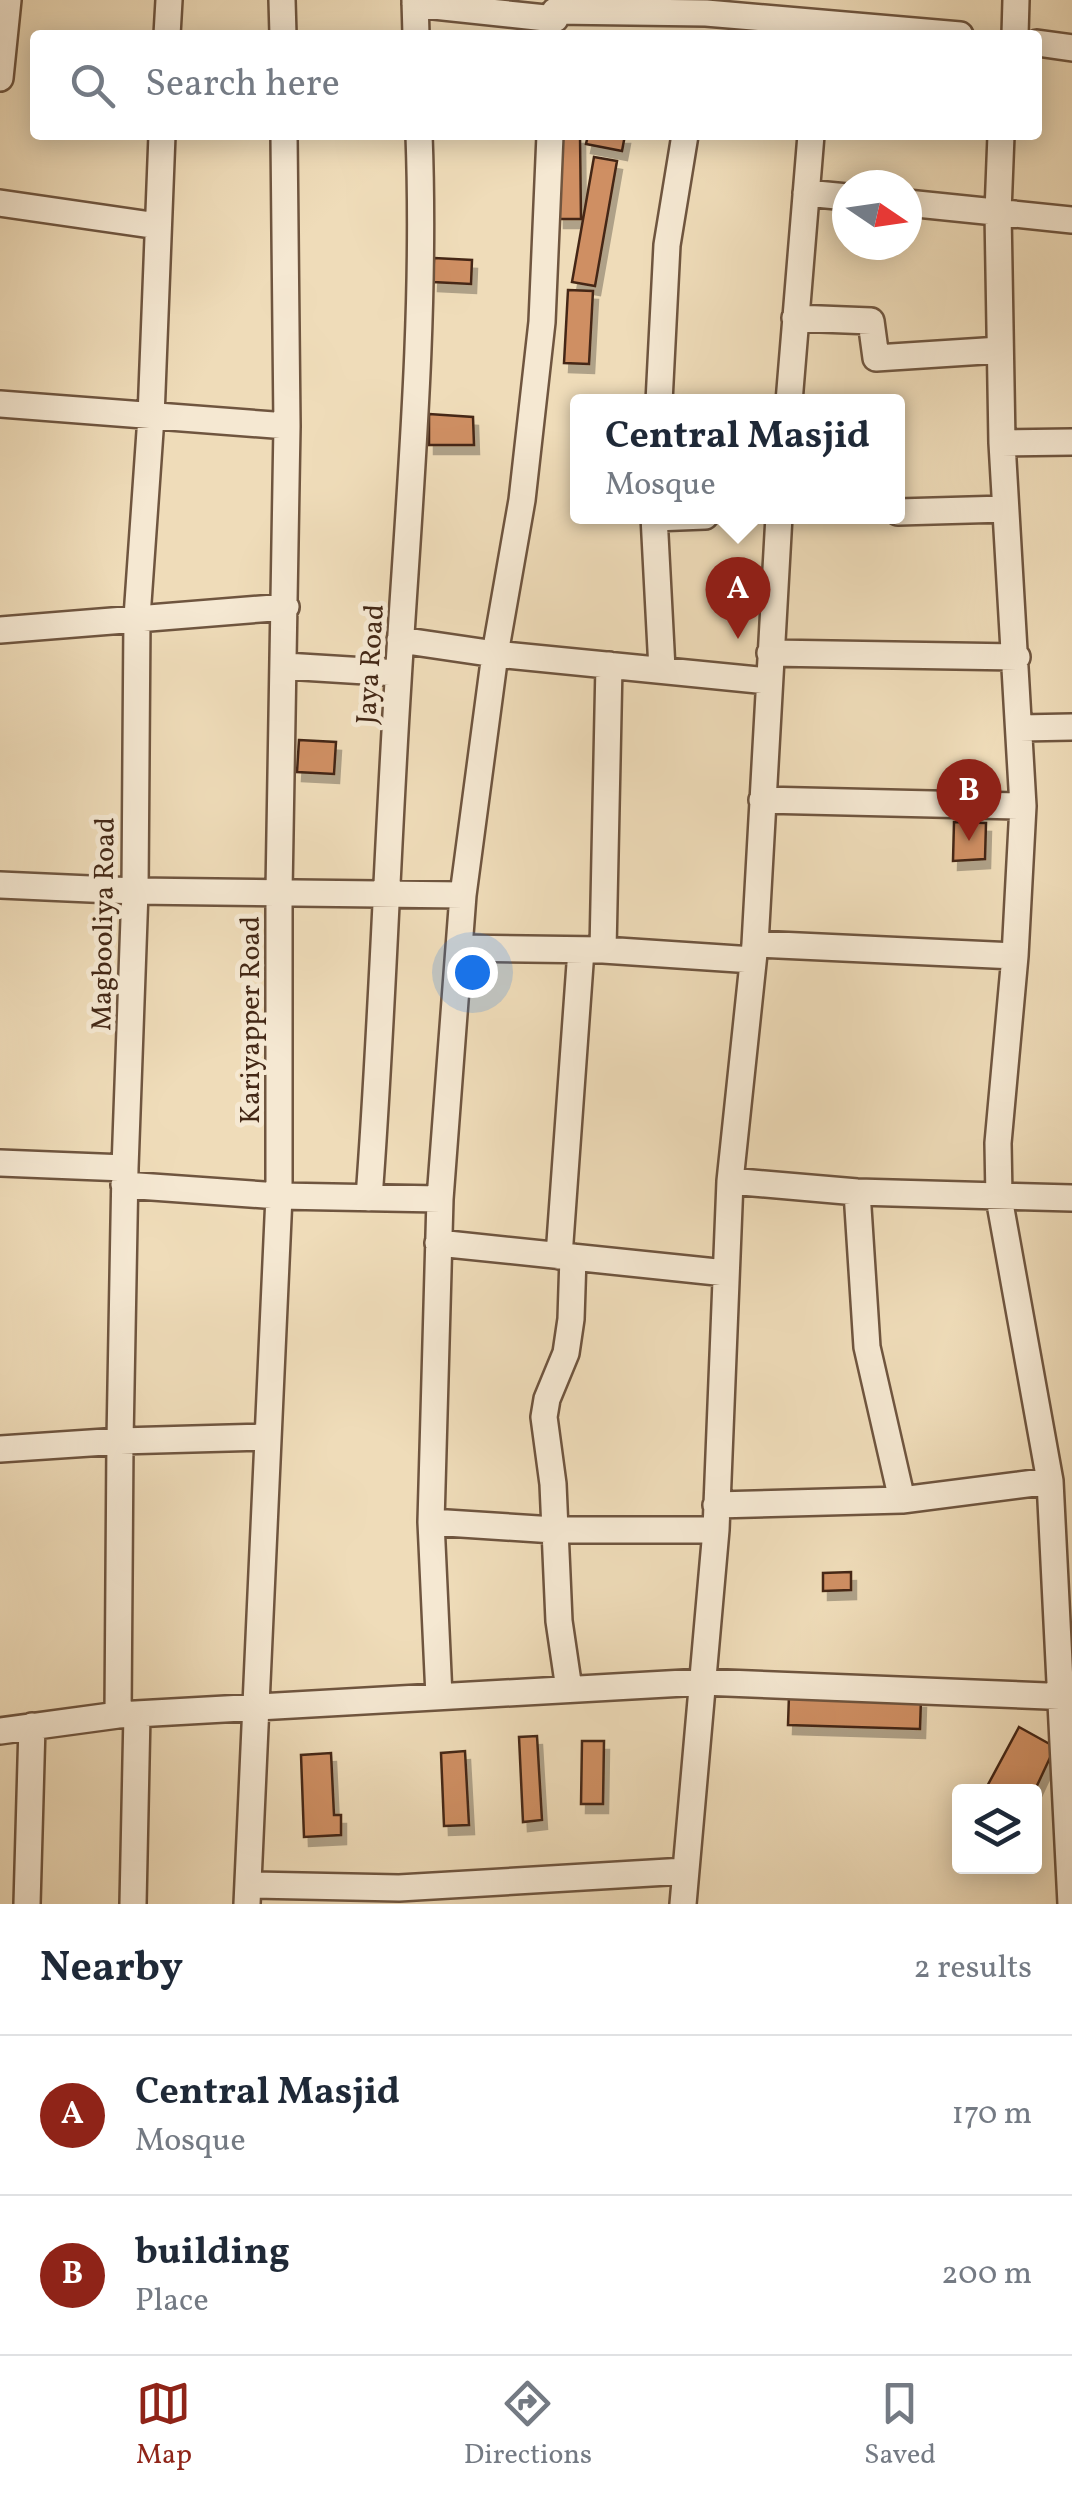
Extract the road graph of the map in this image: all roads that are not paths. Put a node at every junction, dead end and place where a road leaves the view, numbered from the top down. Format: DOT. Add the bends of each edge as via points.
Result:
graph roads {
  1 [pos="168,0"];
  2 [pos="282,0"];
  3 [pos="1016,0"];
  4 [pos="415,2"];
  5 [pos="5,5"];
  6 [pos="555,16"];
  7 [pos="706,16"];
  8 [pos="823,19"];
  9 [pos="167,30"];
  10 [pos="283,30"];
  11 [pos="416,30"];
  12 [pos="917,30"];
  13 [pos="1014,30"];
  14 [pos="1042,44"];
  15 [pos="1072,48"];
  16 [pos="0,78"];
  17 [pos="162,140"];
  18 [pos="284,140"];
  19 [pos="419,140"];
  20 [pos="550,140"];
  21 [pos="684,140"];
  22 [pos="811,140"];
  23 [pos="1002,140"];
  24 [pos="806,194"];
  25 [pos="832,196"];
  26 [pos="0,203"];
  27 [pos="922,204"];
  28 [pos="998,212"];
  29 [pos="1072,220"];
  30 [pos="158,226"];
  31 [pos="795,318"];
  32 [pos="1000,350"];
  33 [pos="659,394"];
  34 [pos="789,394"];
  35 [pos="0,404"];
  36 [pos="151,416"];
  37 [pos="287,426"];
  38 [pos="1072,442"];
  39 [pos="1002,443"];
  40 [pos="1005,509"];
  41 [pos="905,512"];
  42 [pos="654,524"];
  43 [pos="778,524"];
  44 [pos="286,607"];
  45 [pos="137,618"];
  46 [pos="0,630"];
  47 [pos="400,640"];
  48 [pos="770,653"];
  49 [pos="496,654"];
  50 [pos="1016,657"];
  51 [pos="609,665"];
  52 [pos="285,666"];
  53 [pos="662,669"];
  54 [pos="398,674"];
  55 [pos="768,682"];
  56 [pos="1072,727"];
  57 [pos="1020,728"];
  58 [pos="762,800"];
  59 [pos="1023,806"];
  60 [pos="0,886"];
  61 [pos="135,891"];
  62 [pos="280,892"];
  63 [pos="385,893"];
  64 [pos="463,895"];
  65 [pos="459,948"];
  66 [pos="592,950"];
  67 [pos="754,952"];
  68 [pos="1015,956"];
  69 [pos="0,1163"];
  70 [pos="124,1177"];
  71 [pos="730,1180"];
  72 [pos="857,1192"];
  73 [pos="279,1196"];
  74 [pos="369,1198"];
  75 [pos="999,1198"];
  76 [pos="1072,1198"];
  77 [pos="440,1199"];
  78 [pos="438,1243"];
  79 [pos="566,1256"];
  80 [pos="726,1273"];
  81 [pos="266,1437"];
  82 [pos="120,1441"];
  83 [pos="0,1449"];
  84 [pos="1050,1481"];
  85 [pos="902,1500"];
  86 [pos="716,1518"];
  87 [pos="431,1522"];
  88 [pos="554,1530"];
  89 [pos="702,1682"];
  90 [pos="569,1688"];
  91 [pos="439,1696"];
  92 [pos="1066,1698"];
  93 [pos="258,1710"];
  94 [pos="128,1715"];
  95 [pos="32,1726"];
  96 [pos="0,1731"];
  97 [pos="1069,1810"];
  98 [pos="685,1871"];
  99 [pos="248,1895"];
  100 [pos="27,1904"];
  101 [pos="133,1904"];
  102 [pos="683,1904"];
  103 [pos="1070,1904"];
  1 -- 9 [label="street"];
  2 -- 10 [label="street"];
  3 -- 13 [label="street"];
  4 -- 6 [label="street"];
  4 -- 11 [label="street"];
  5 -- 16 [label="street"];
  6 -- 7 [label="street"];
  7 -- 8 [label="street"];
  8 -- 12 [label="street"];
  14 -- 15 [label="street"];
  17 -- 30 [label="street, Magbooliya Road"];
  18 -- 37 [label="street, Kariyapper Road"];
  19 -- 47 [label="street, Jaya Road" via="419,372"];
  20 -- 49 [label="street" via="542,322"];
  21 -- 33 [label="street" via="666,246"];
  22 -- 24 [label="street"];
  23 -- 28 [label="street"];
  24 -- 25 [label="street"];
  24 -- 31 [label="street"];
  26 -- 30 [label="street"];
  27 -- 28 [label="street"];
  28 -- 29 [label="street"];
  28 -- 32 [label="street"];
  30 -- 36 [label="street, Magbooliya Road"];
  31 -- 32 [label="street" via="871,321 876,358"];
  31 -- 34 [label="street"];
  32 -- 39 [label="street"];
  35 -- 36 [label="street"];
  36 -- 37 [label="street"];
  36 -- 45 [label="street, Magbooliya Road"];
  37 -- 44 [label="street, Kariyapper Road"];
  38 -- 39 [label="street"];
  39 -- 40 [label="street"];
  40 -- 41 [label="street"];
  40 -- 50 [label="street"];
  42 -- 53 [label="street"];
  43 -- 48 [label="street"];
  44 -- 45 [label="street"];
  44 -- 52 [label="street, Kariyapper Road"];
  45 -- 46 [label="street"];
  45 -- 61 [label="street, Magbooliya Road"];
  47 -- 49 [label="street"];
  47 -- 54 [label="street, Jaya Road"];
  48 -- 50 [label="street"];
  48 -- 55 [label="street"];
  49 -- 51 [label="street"];
  49 -- 64 [label="street"];
  50 -- 57 [label="street"];
  51 -- 53 [label="street"];
  51 -- 66 [label="street"];
  52 -- 54 [label="street"];
  52 -- 62 [label="street, Kariyapper Road"];
  53 -- 55 [label="street"];
  54 -- 63 [label="street, Jaya Road"];
  55 -- 58 [label="street"];
  56 -- 57 [label="street"];
  57 -- 59 [label="street"];
  58 -- 59 [label="street"];
  58 -- 67 [label="street"];
  59 -- 68 [label="street"];
  60 -- 61 [label="street"];
  61 -- 62 [label="street"];
  61 -- 70 [label="street, Magbooliya Road"];
  62 -- 63 [label="street"];
  62 -- 73 [label="street, Kariyapper Road"];
  63 -- 64 [label="street"];
  63 -- 74 [label="street, Jaya Road"];
  64 -- 65 [label="street"];
  65 -- 66 [label="street"];
  65 -- 77 [label="street"];
  66 -- 67 [label="street"];
  66 -- 79 [label="street"];
  67 -- 68 [label="street"];
  67 -- 71 [label="street"];
  68 -- 75 [label="street"];
  69 -- 70 [label="street"];
  70 -- 73 [label="street"];
  70 -- 82 [label="street, Magbooliya Road"];
  71 -- 72 [label="street"];
  71 -- 80 [label="street"];
  72 -- 75 [label="street"];
  72 -- 85 [label="street" via="867,1347"];
  73 -- 74 [label="street"];
  73 -- 81 [label="street, Kariyapper Road"];
  74 -- 77 [label="street"];
  75 -- 76 [label="street"];
  75 -- 84 [label="street"];
  77 -- 78 [label="street"];
  78 -- 79 [label="street"];
  78 -- 87 [label="street"];
  79 -- 80 [label="street"];
  79 -- 88 [label="street" via="571,1319 544,1417"];
  80 -- 86 [label="street"];
  81 -- 82 [label="street"];
  81 -- 93 [label="street, Kariyapper Road"];
  82 -- 83 [label="street"];
  82 -- 94 [label="street, Magbooliya Road"];
  84 -- 85 [label="street"];
  84 -- 92 [label="street"];
  85 -- 86 [label="street"];
  86 -- 88 [label="street"];
  86 -- 89 [label="street"];
  87 -- 88 [label="street"];
  87 -- 91 [label="street"];
  88 -- 90 [label="street"];
  89 -- 90 [label="street"];
  89 -- 92 [label="street"];
  89 -- 98 [label="street"];
  90 -- 91 [label="street"];
  91 -- 93 [label="street"];
  92 -- 97 [label="street"];
  93 -- 94 [label="street"];
  93 -- 99 [label="street, Kariyapper Road"];
  94 -- 95 [label="street"];
  94 -- 101 [label="street, Magbooliya Road"];
  95 -- 96 [label="street"];
  95 -- 100 [label="street"];
  97 -- 103 [label="street"];
  98 -- 99 [label="street"];
  98 -- 102 [label="street"];
}
